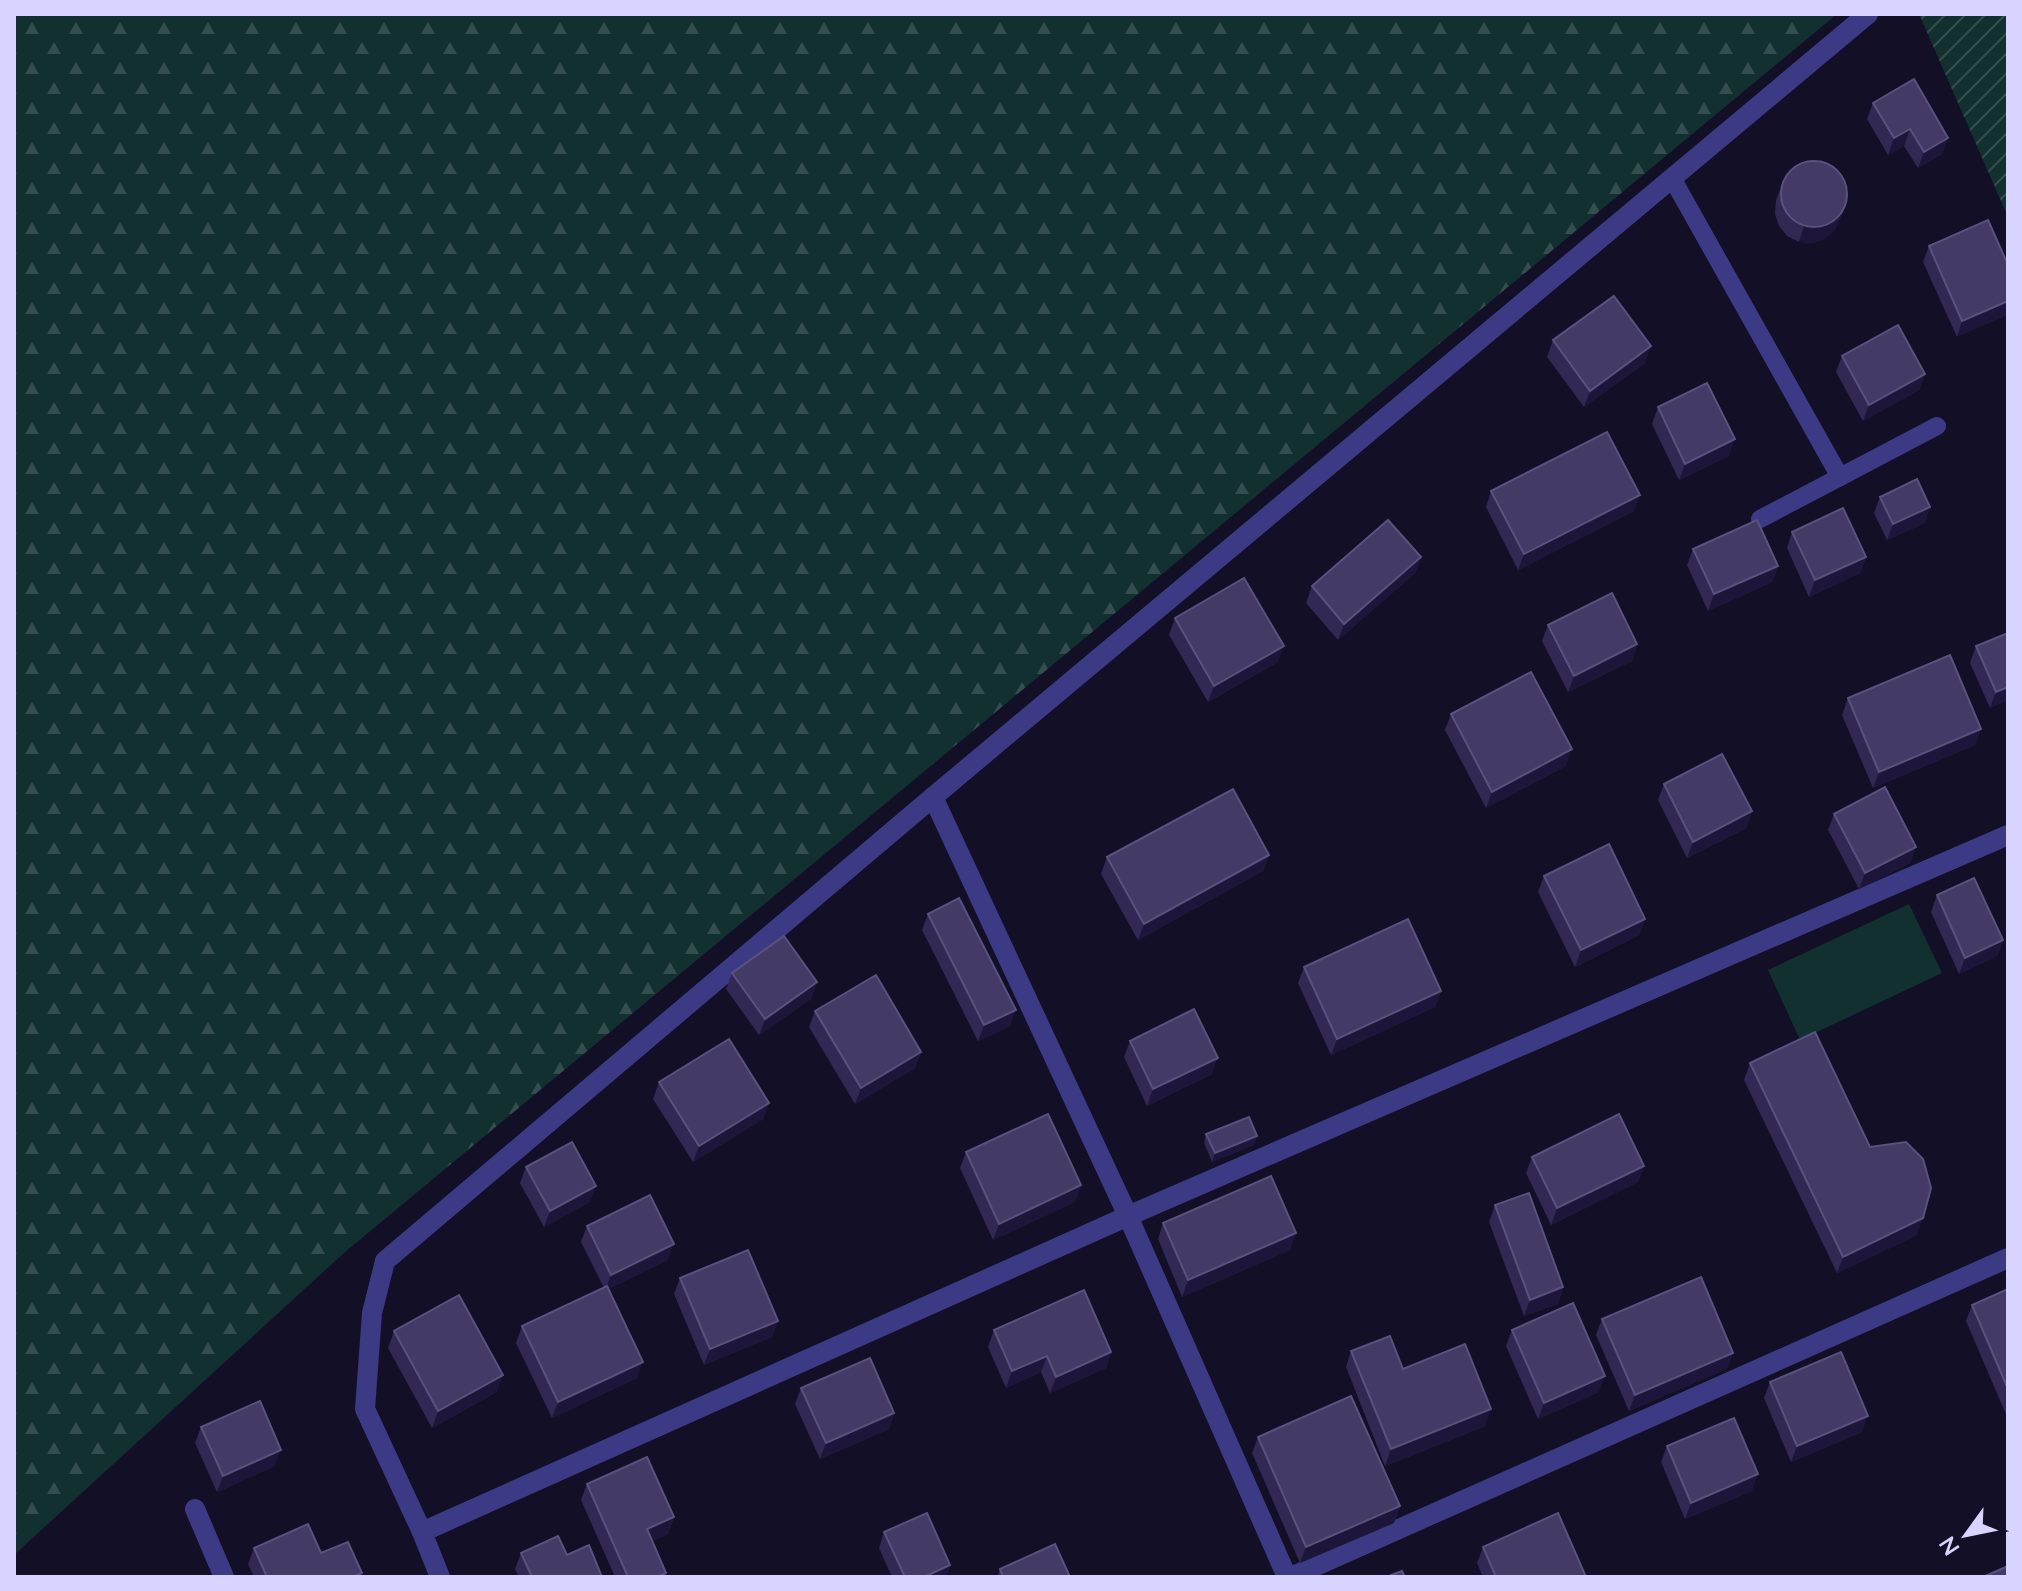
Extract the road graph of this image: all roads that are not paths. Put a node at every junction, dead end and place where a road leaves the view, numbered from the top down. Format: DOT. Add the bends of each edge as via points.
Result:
graph roads {
  1 [pos="1868,14"];
  2 [pos="1672,178"];
  3 [pos="1937,426"];
  4 [pos="1840,477"];
  5 [pos="1760,519"];
  6 [pos="933,797"];
  7 [pos="2008,835"];
  8 [pos="1128,1216"];
  9 [pos="2008,1258"];
  10 [pos="195,1509"];
  11 [pos="422,1532"];
  12 [pos="224,1577"];
  13 [pos="440,1577"];
  14 [pos="1289,1577"];
  1 -- 2 [label="street"];
  2 -- 4 [label="lane"];
  2 -- 6 [label="street"];
  3 -- 4 [label="lane"];
  4 -- 5 [label="lane"];
  6 -- 8 [label="street"];
  6 -- 11 [label="street" via="385,1261 372,1313 365,1409"];
  7 -- 8 [label="street"];
  8 -- 11 [label="street"];
  8 -- 14 [label="street"];
  9 -- 14 [label="street"];
  10 -- 12 [label="street"];
  11 -- 13 [label="street"];
}
